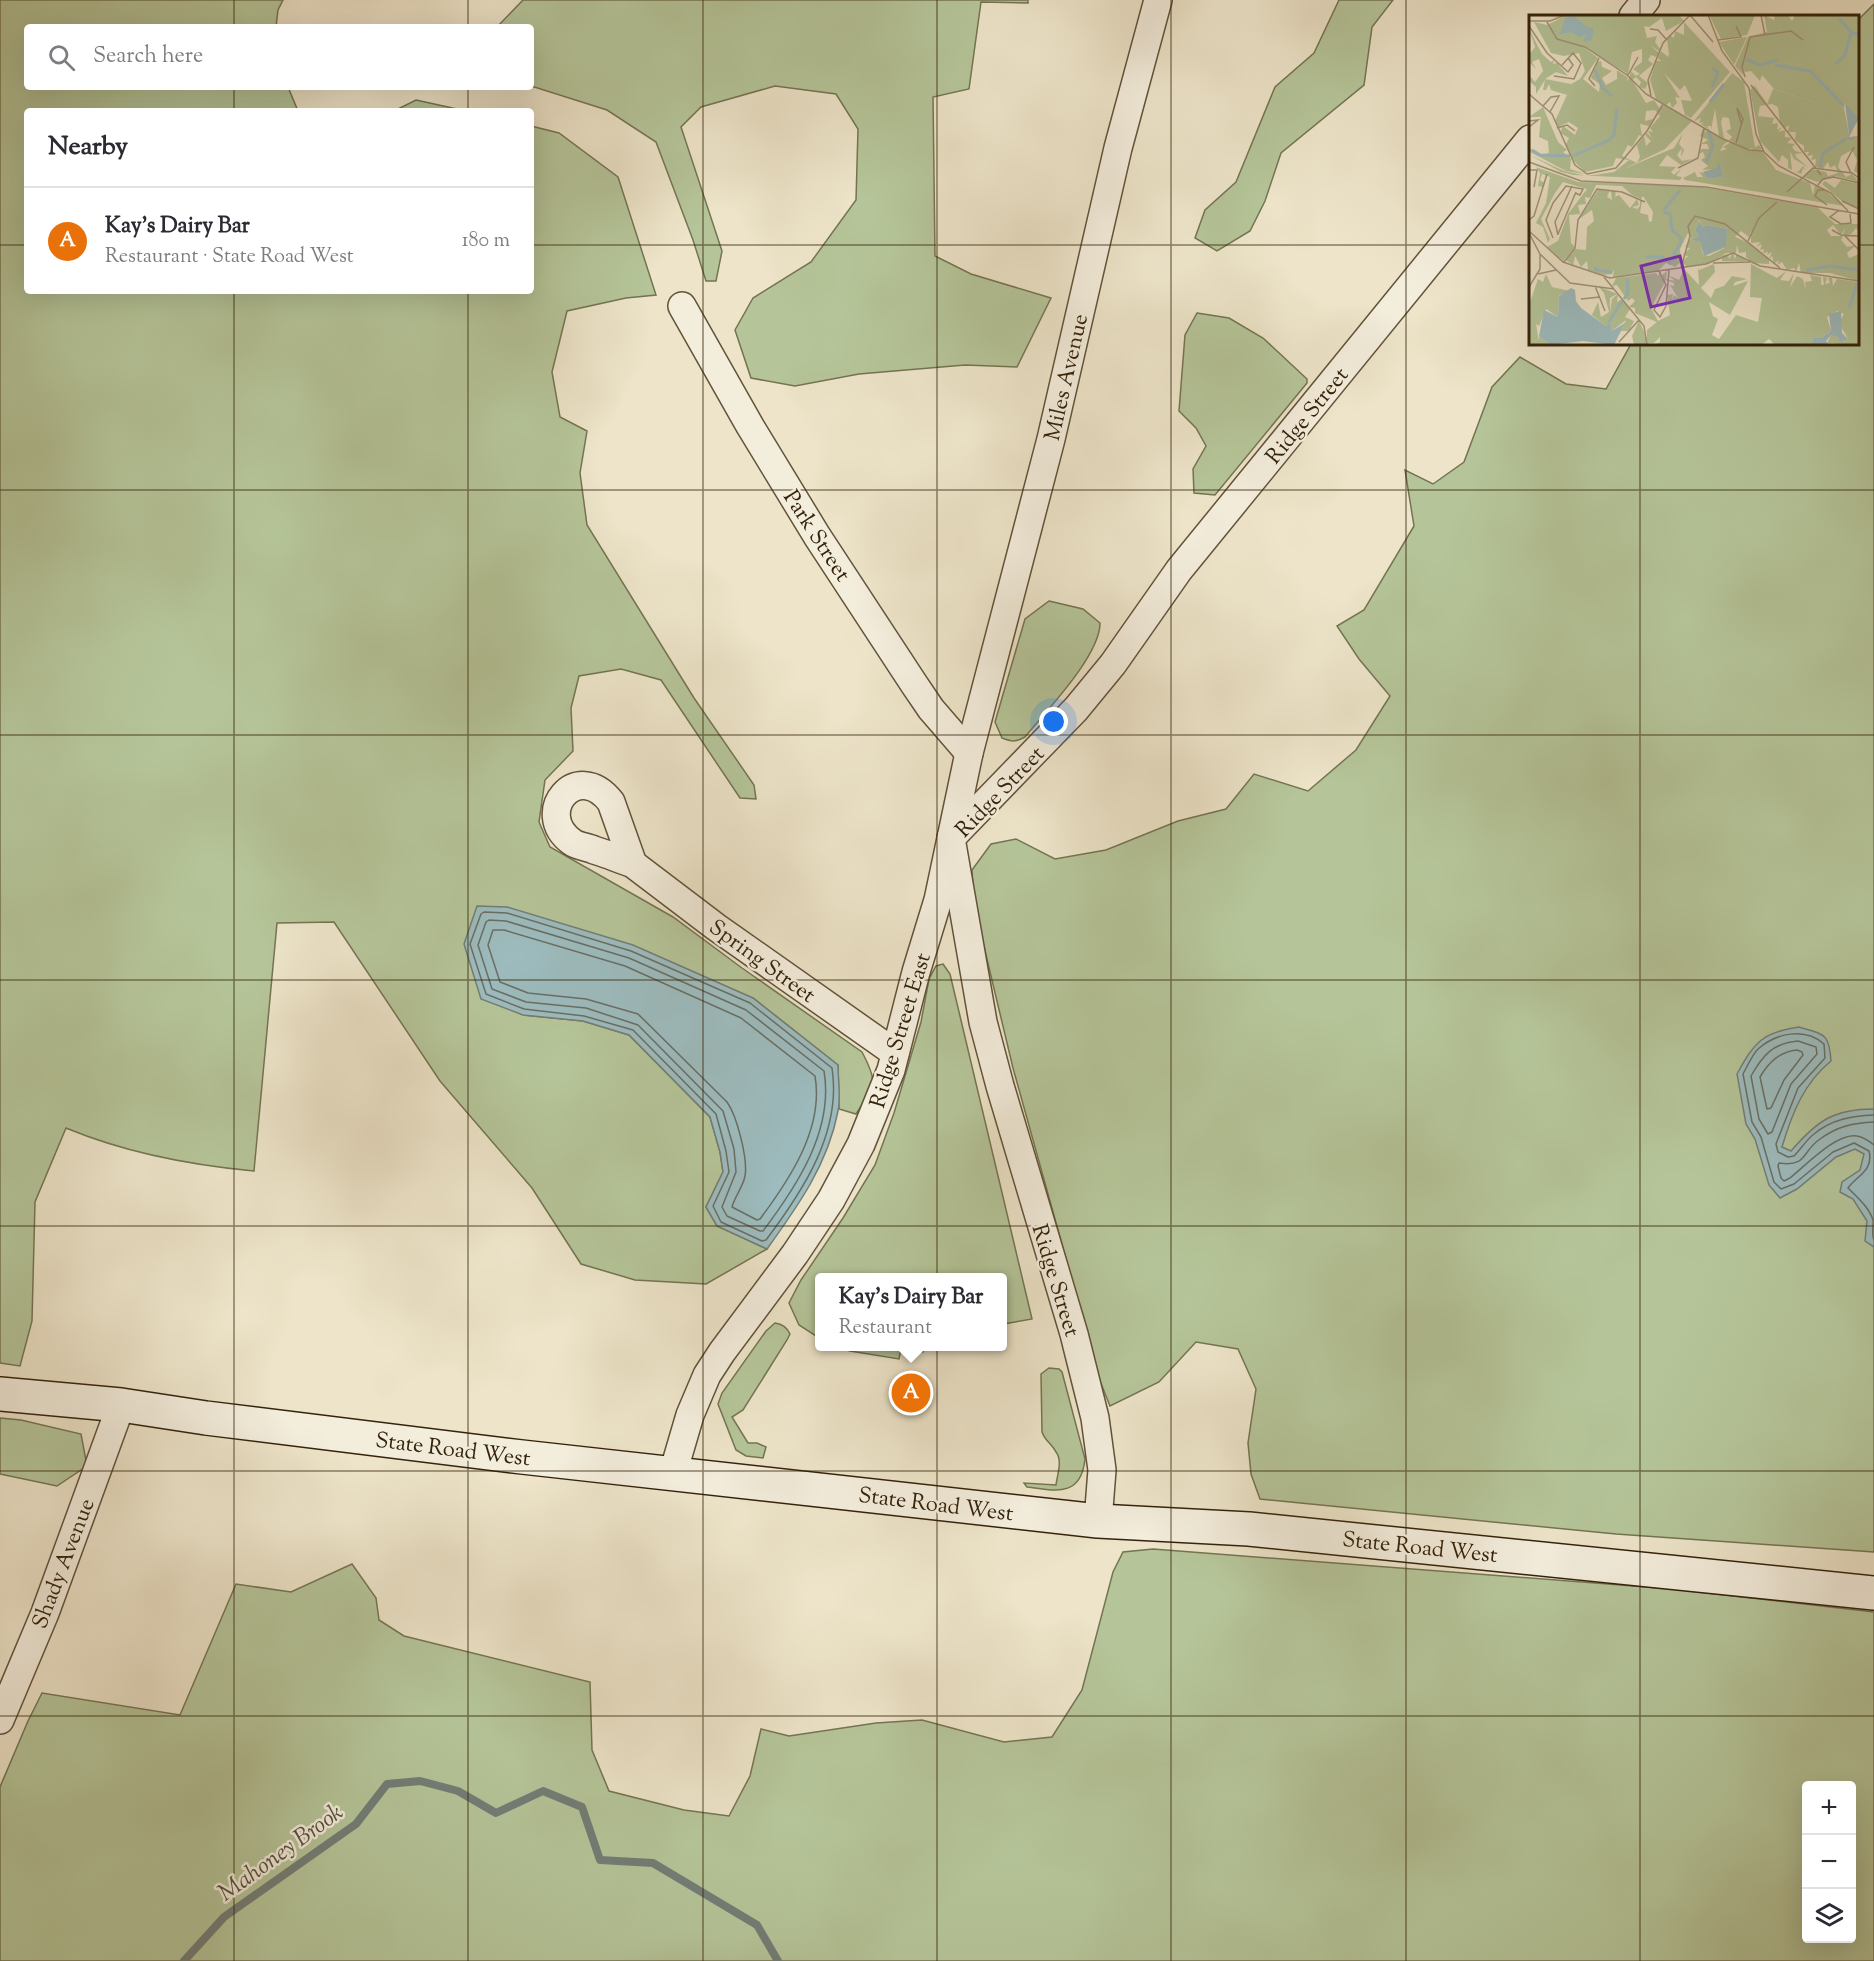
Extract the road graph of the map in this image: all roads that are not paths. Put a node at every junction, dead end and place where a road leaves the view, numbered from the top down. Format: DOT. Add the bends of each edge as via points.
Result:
graph roads {
  1 [pos="1158,0"];
  2 [pos="1646,0"];
  3 [pos="1634,15"];
  4 [pos="1529,140"];
  5 [pos="682,306"];
  6 [pos="969,753"];
  7 [pos="951,838"];
  8 [pos="633,864"];
  9 [pos="896,1053"];
  10 [pos="0,1395"];
  11 [pos="120,1405"];
  12 [pos="672,1473"];
  13 [pos="1098,1521"];
  14 [pos="1874,1593"];
  15 [pos="0,1720"];
  1 -- 6 [label="street, Miles Avenue" via="1118,148 1051,439"];
  2 -- 3 [label="street"];
  4 -- 7 [label="street, Ridge Street" via="1179,570 1076,709"];
  5 -- 6 [label="street, Park Street" via="811,526 914,684"];
  6 -- 7 [label="street, Ridge Street East"];
  7 -- 9 [label="street, Ridge Street East"];
  7 -- 13 [label="street, Ridge Street" via="983,1022 1095,1418 1102,1470"];
  8 -- 9 [label="street, Spring Street"];
  9 -- 12 [label="street, Ridge Street East" via="872,1120 831,1200 707,1375"];
  10 -- 11 [label="main road, State Road West"];
  11 -- 12 [label="main road, State Road West"];
  11 -- 15 [label="street, Shady Avenue" via="45,1612"];
  12 -- 13 [label="main road, State Road West"];
  13 -- 14 [label="main road, State Road West" via="1249,1529"];
}
